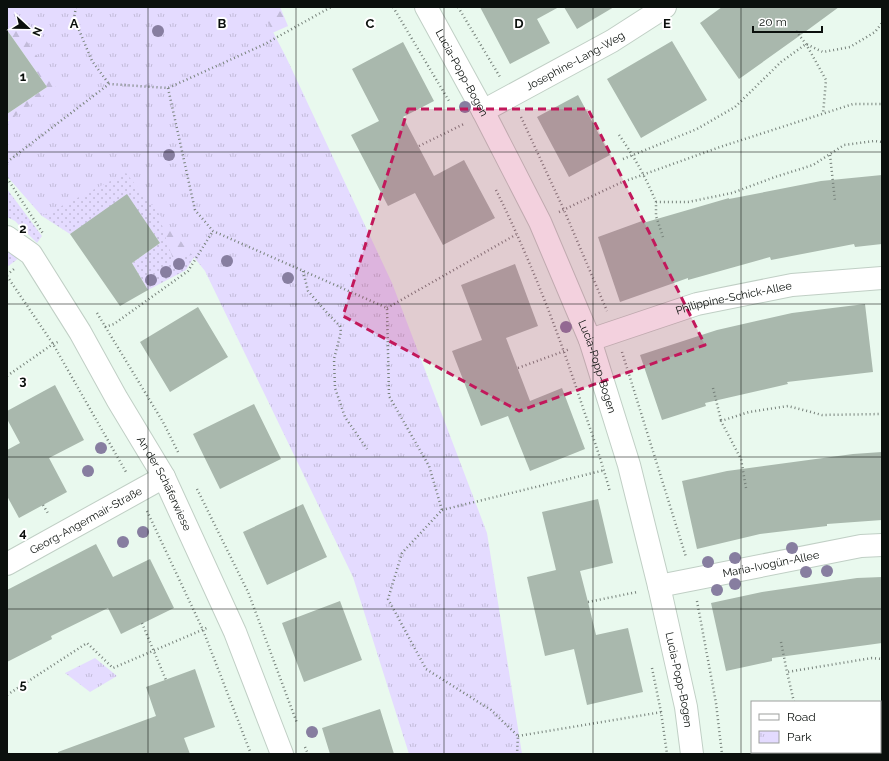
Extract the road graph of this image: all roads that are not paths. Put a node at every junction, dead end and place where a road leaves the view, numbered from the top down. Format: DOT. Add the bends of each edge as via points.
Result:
graph roads {
  1 [pos="426,7"];
  2 [pos="665,7"];
  3 [pos="483,111"];
  4 [pos="7,237"];
  5 [pos="882,278"];
  6 [pos="590,340"];
  7 [pos="164,477"];
  8 [pos="882,545"];
  9 [pos="7,564"];
  10 [pos="659,586"];
  11 [pos="282,754"];
  12 [pos="692,754"];
  1 -- 3 [label="street, Lucia-Popp-Bogen"];
  2 -- 3 [label="street, Josephine-Lang-Weg" via="612,41"];
  3 -- 6 [label="street, Lucia-Popp-Bogen" via="540,222"];
  4 -- 7 [label="street, An der Schäferwiese" via="32,254"];
  5 -- 6 [label="street, Philippine-Schick-Allee" via="792,285 697,304"];
  6 -- 10 [label="street, Lucia-Popp-Bogen" via="629,465"];
  7 -- 9 [label="street, Georg-Angermair-Straße"];
  7 -- 11 [label="street, An der Schäferwiese" via="229,619"];
  8 -- 10 [label="street, Maria-Ivogün-Allee" via="861,546"];
  10 -- 12 [label="street, Lucia-Popp-Bogen" via="686,707"];
}
